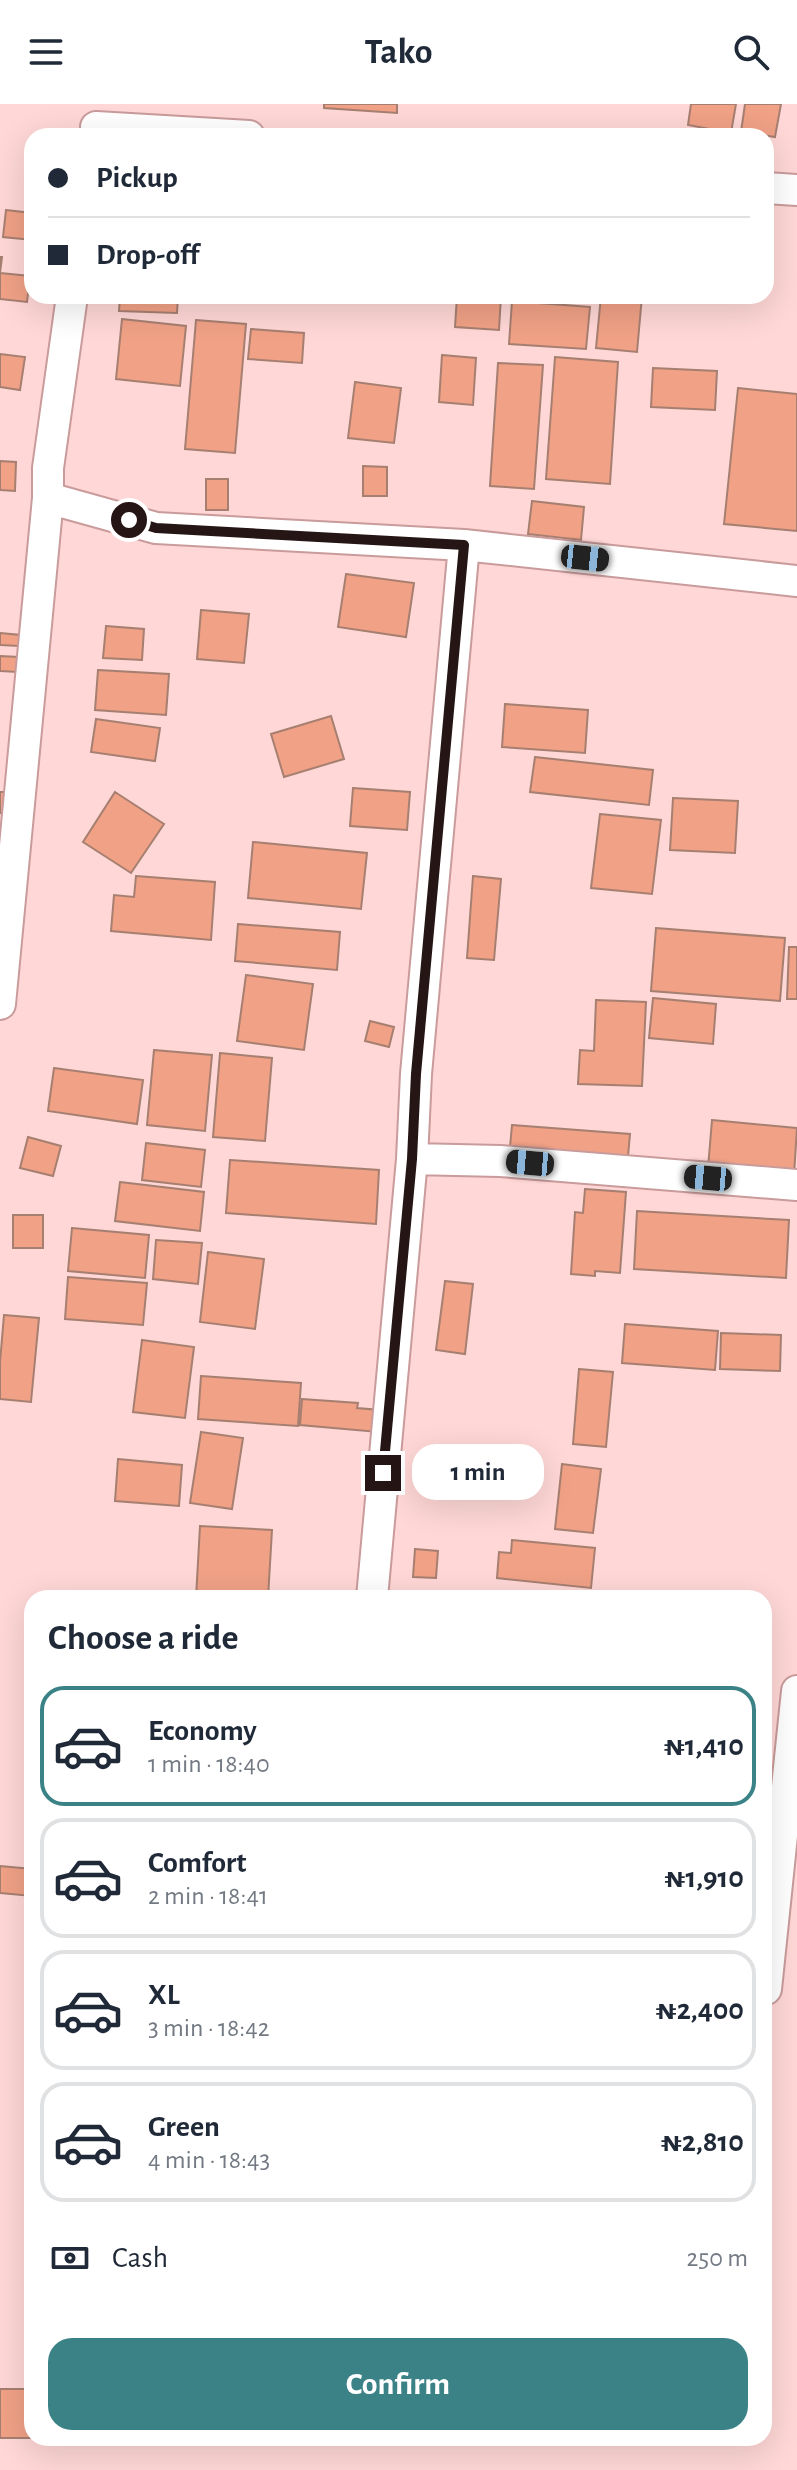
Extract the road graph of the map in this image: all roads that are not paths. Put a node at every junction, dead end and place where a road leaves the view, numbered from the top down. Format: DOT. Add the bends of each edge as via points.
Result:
graph roads {
  1 [pos="97,122"];
  2 [pos="162,128"];
  3 [pos="774,189"];
  4 [pos="797,190"];
  5 [pos="71,304"];
  6 [pos="48,498"];
  7 [pos="464,545"];
  8 [pos="797,581"];
  9 [pos="0,1004"];
  10 [pos="412,1159"];
  11 [pos="797,1185"];
  12 [pos="373,1590"];
  13 [pos="797,1691"];
  14 [pos="772,1931"];
  1 -- 2 [label="street"];
  3 -- 4 [label="street"];
  5 -- 6 [label="street"];
  6 -- 7 [label="street" via="156,528"];
  6 -- 9 [label="street"];
  7 -- 8 [label="street"];
  7 -- 10 [label="street"];
  10 -- 11 [label="street"];
  10 -- 12 [label="street"];
  13 -- 14 [label="street"];
}
